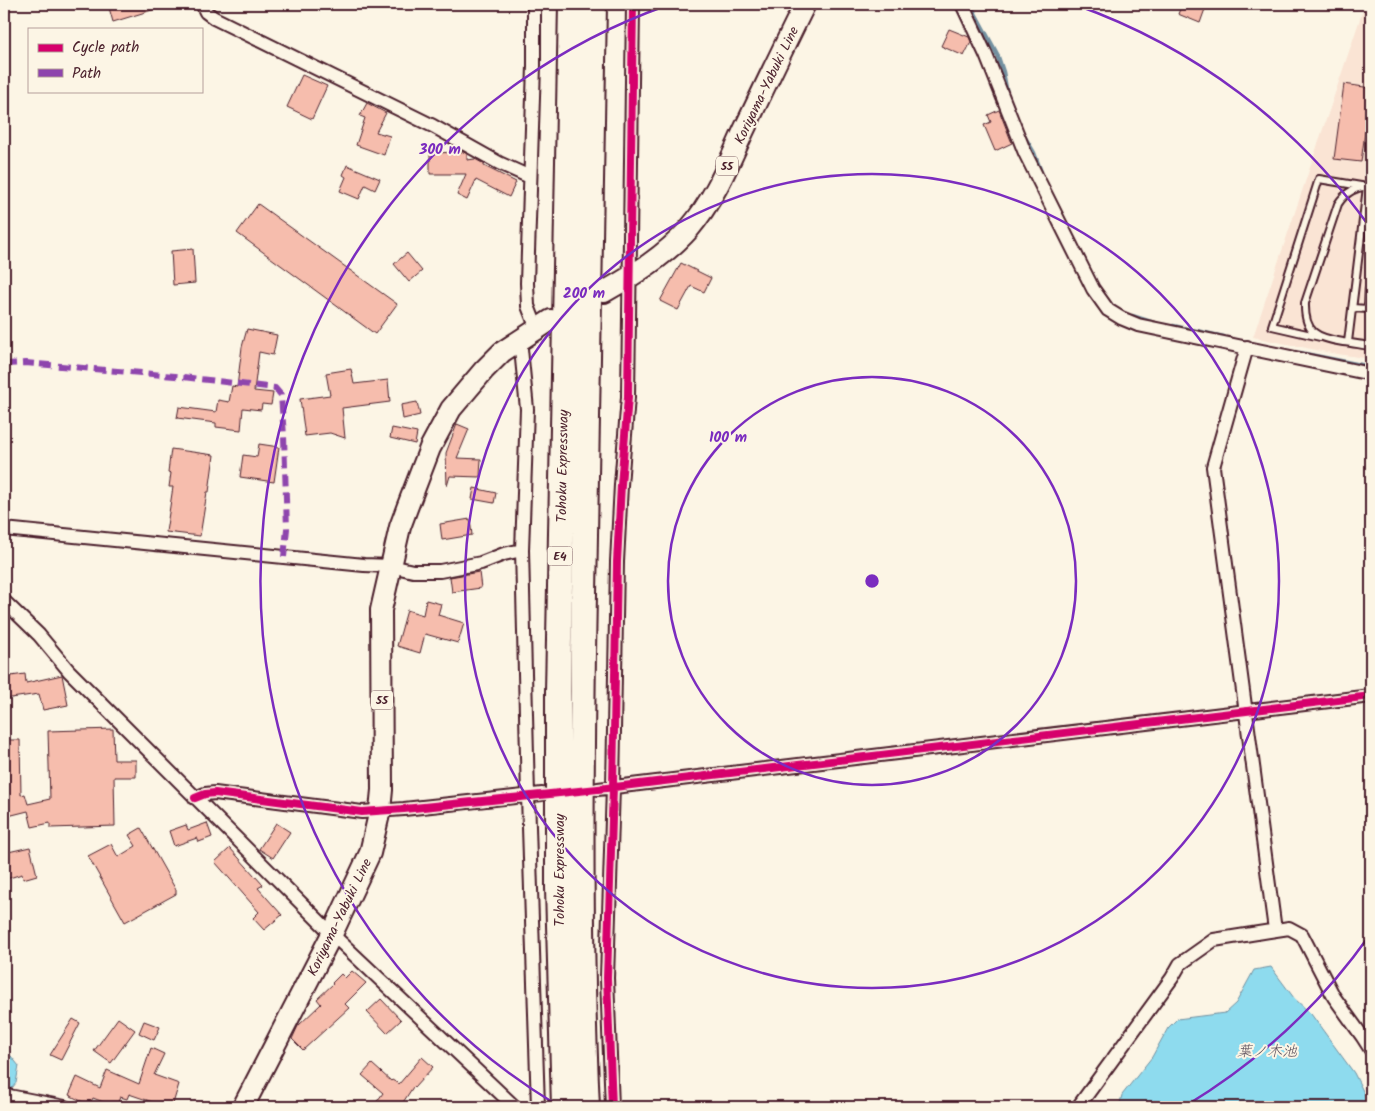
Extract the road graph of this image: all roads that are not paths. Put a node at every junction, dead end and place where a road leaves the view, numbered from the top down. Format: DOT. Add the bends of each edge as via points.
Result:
graph roads {
  1 [pos="202,4"];
  2 [pos="534,4"];
  3 [pos="571,4"];
  4 [pos="594,4"];
  5 [pos="633,4"];
  6 [pos="805,4"];
  7 [pos="962,4"];
  8 [pos="530,177"];
  9 [pos="1369,187"];
  10 [pos="630,277"];
  11 [pos="1371,290"];
  12 [pos="604,292"];
  13 [pos="1352,308"];
  14 [pos="536,329"];
  15 [pos="1320,337"];
  16 [pos="1348,342"];
  17 [pos="1371,346"];
  18 [pos="1247,348"];
  19 [pos="1371,374"];
  20 [pos="4,529"];
  21 [pos="522,550"];
  22 [pos="391,566"];
  23 [pos="4,601"];
  24 [pos="1371,696"];
  25 [pos="1245,711"];
  26 [pos="613,787"];
  27 [pos="598,789"];
  28 [pos="542,794"];
  29 [pos="528,796"];
  30 [pos="195,798"];
  31 [pos="380,810"];
  32 [pos="1275,930"];
  33 [pos="332,934"];
  34 [pos="1371,1050"];
  35 [pos="4,1095"];
  36 [pos="65,1107"];
  37 [pos="243,1107"];
  38 [pos="515,1107"];
  39 [pos="538,1107"];
  40 [pos="564,1107"];
  41 [pos="587,1107"];
  42 [pos="612,1107"];
  43 [pos="1078,1107"];
  1 -- 8 [label="street" via="214,18"];
  2 -- 8 [label="street"];
  3 -- 40 [label="highway, Tohoku Expressway / E4" via="558,692 558,888"];
  4 -- 41 [label="highway, Tohoku Expressway / E4" via="581,801"];
  5 -- 10 [label="street"];
  6 -- 10 [label="main road, Koriyama-Yabuki Line / 55" via="711,198 674,244"];
  7 -- 18 [label="street" via="1025,153 1092,289 1104,306 1138,325"];
  8 -- 14 [label="street" via="527,283 528,306"];
  9 -- 13 [label="lane"];
  9 -- 15 [label="lane" via="1356,188 1338,204 1305,303 1308,326"];
  9 -- 15 [label="lane" via="1319,179 1272,326"];
  10 -- 12 [label="main road, Koriyama-Yabuki Line / 55"];
  10 -- 26 [label="street" via="628,396 617,562"];
  11 -- 13 [label="lane" via="1368,309"];
  13 -- 16 [label="lane"];
  14 -- 21 [label="street" via="527,409"];
  14 -- 22 [label="main road, Koriyama-Yabuki Line / 55" via="502,352 451,409 430,448 406,508"];
  15 -- 16 [label="lane"];
  16 -- 17 [label="lane"];
  18 -- 19 [label="street"];
  18 -- 25 [label="street" via="1213,467"];
  20 -- 22 [label="street"];
  21 -- 22 [label="street" via="440,571 413,571"];
  21 -- 29 [label="street"];
  22 -- 31 [label="main road, Koriyama-Yabuki Line / 55" via="382,610"];
  23 -- 30 [label="street"];
  24 -- 25 [label="street"];
  25 -- 26 [label="street"];
  25 -- 32 [label="street"];
  26 -- 27 [label="street"];
  26 -- 42 [label="street" via="607,978"];
  28 -- 29 [label="street"];
  29 -- 31 [label="street"];
  29 -- 39 [label="street"];
  30 -- 31 [label="street" via="215,794 362,812"];
  30 -- 33 [label="street"];
  31 -- 33 [label="main road, Koriyama-Yabuki Line / 55" via="370,853"];
  32 -- 34 [label="street" via="1288,928 1302,935 1334,998"];
  32 -- 43 [label="street" via="1214,940 1180,964"];
  33 -- 37 [label="main road, Koriyama-Yabuki Line / 55"];
  33 -- 38 [label="street"];
  35 -- 36 [label="street"];
}
